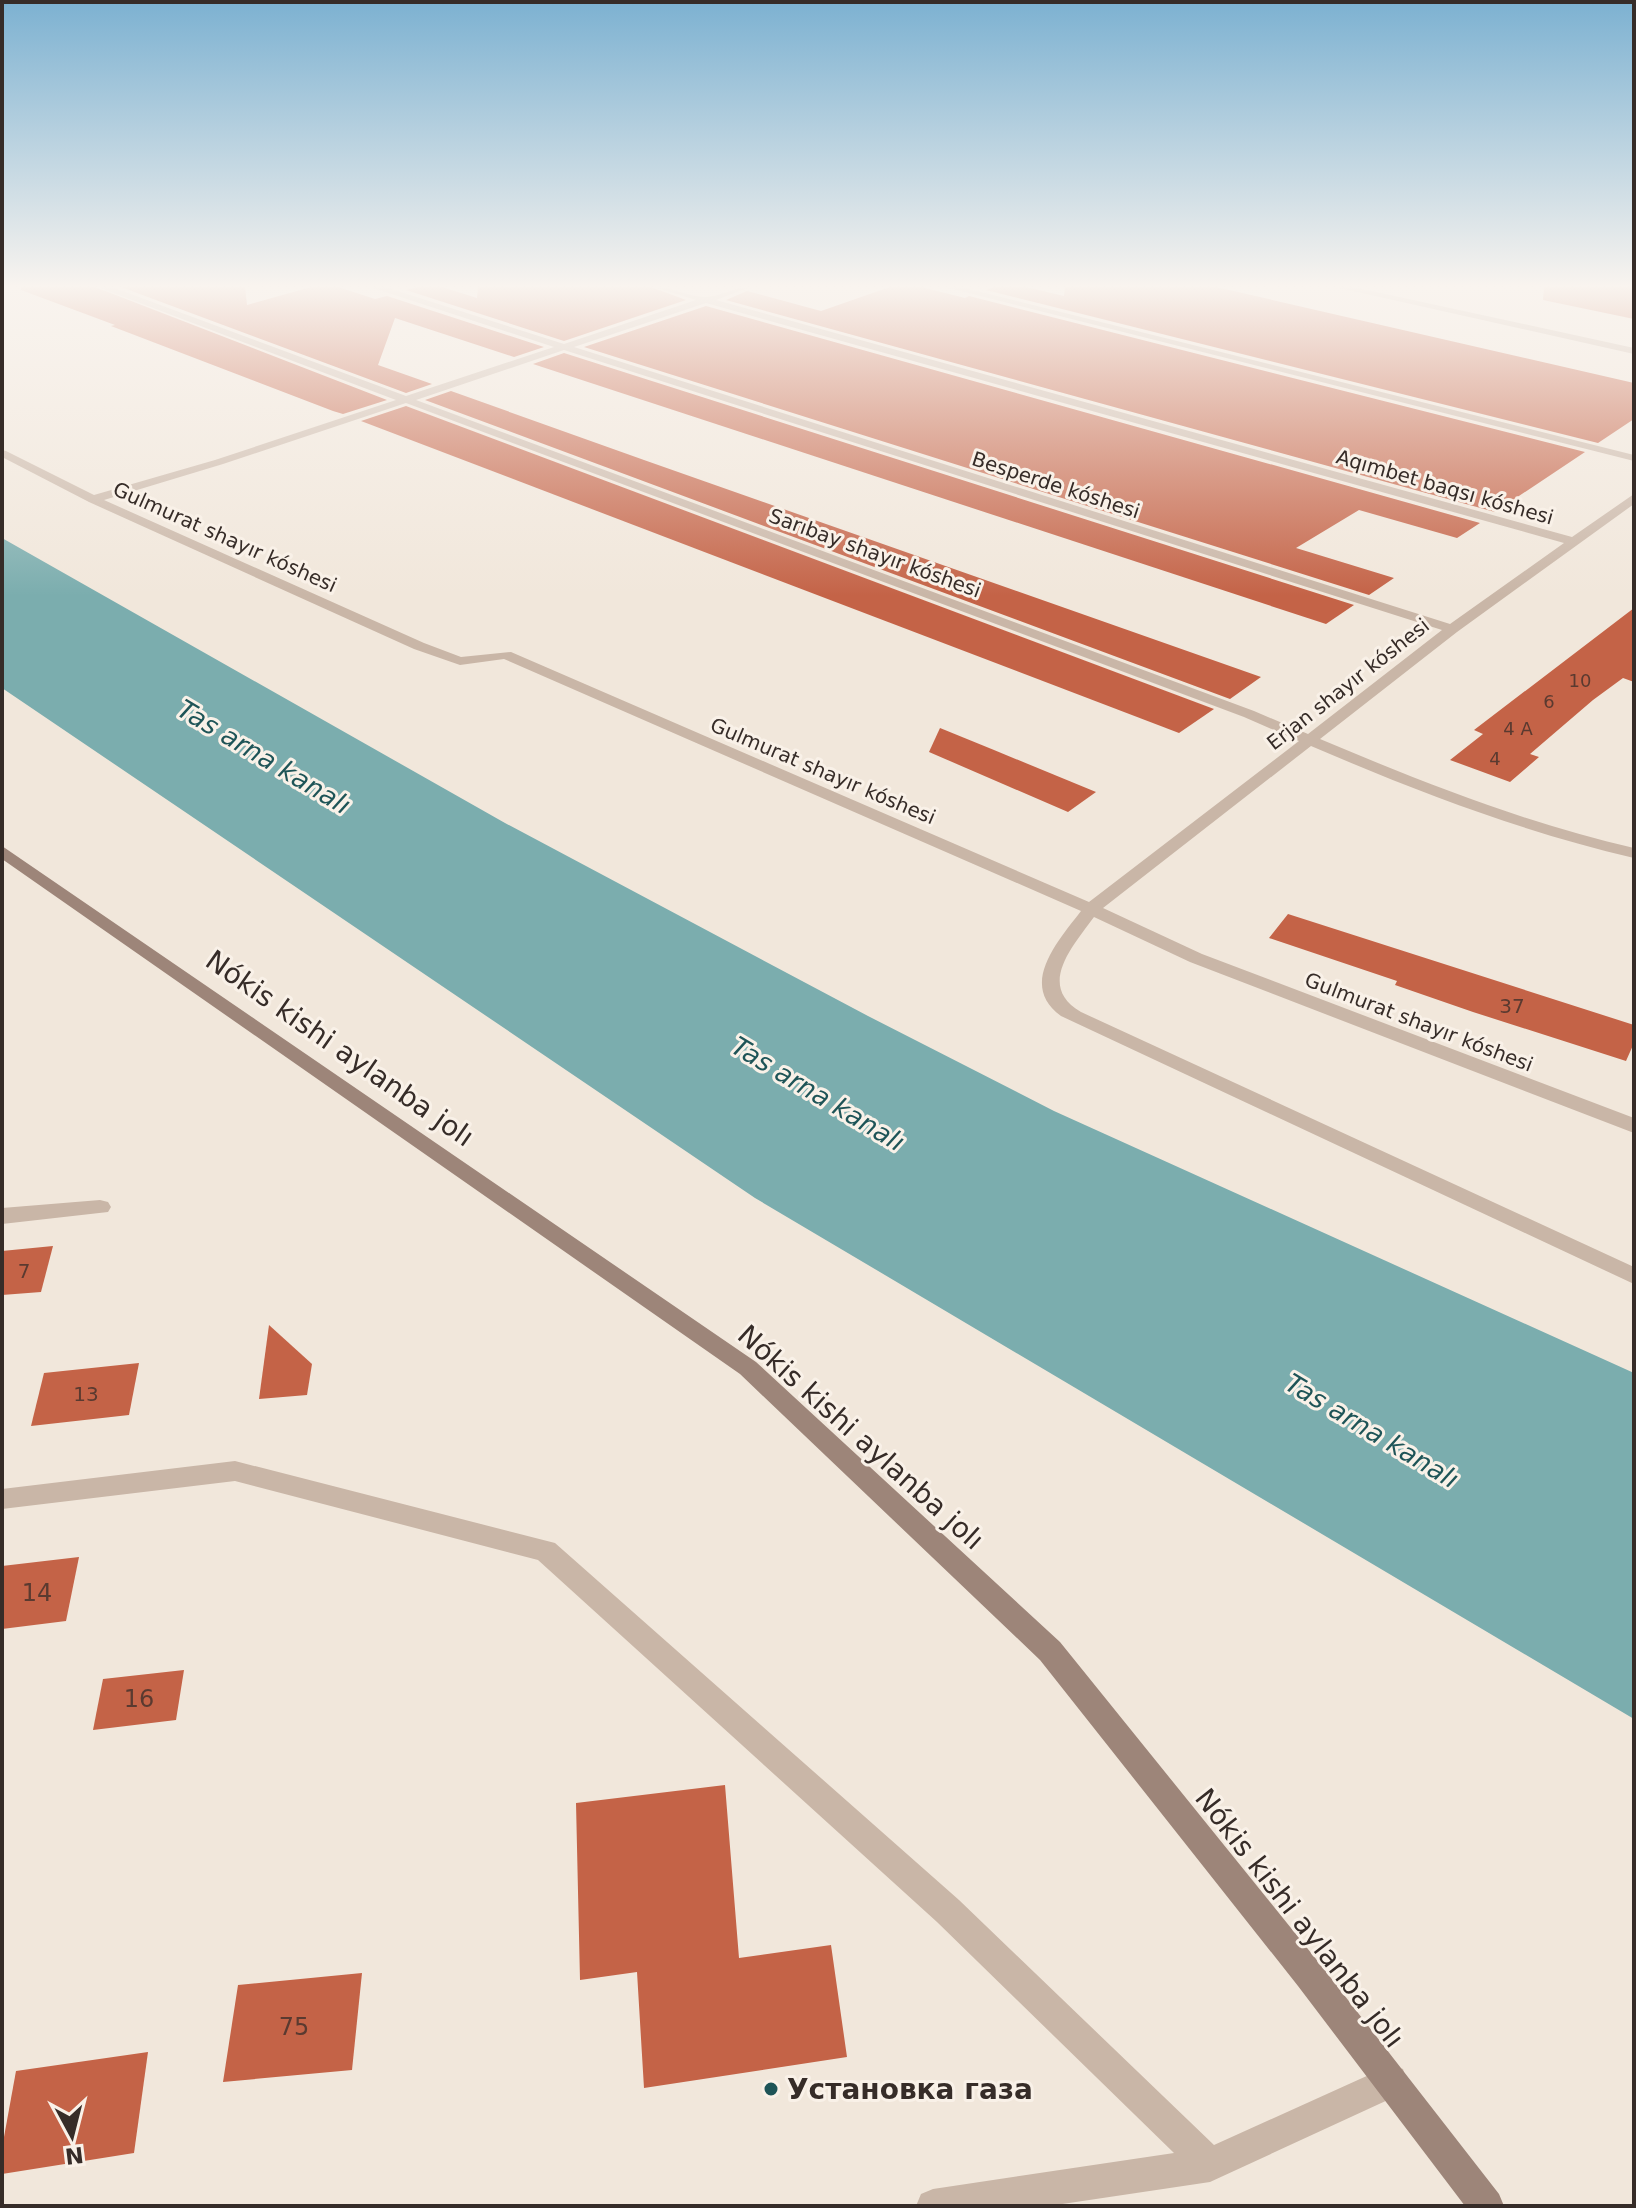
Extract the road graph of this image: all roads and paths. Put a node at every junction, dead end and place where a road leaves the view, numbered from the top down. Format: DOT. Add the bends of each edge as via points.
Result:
graph roads {
  1 [pos="381,390"];
  2 [pos="432,390"];
  3 [pos="700,390"];
  4 [pos="1029,390"];
  5 [pos="1362,390"];
  6 [pos="405,399"];
  7 [pos="2,453"];
  8 [pos="1634,458"];
  9 [pos="1634,498"];
  10 [pos="93,499"];
  11 [pos="1575,542"];
  12 [pos="1452,629"];
  13 [pos="1308,739"];
  14 [pos="2,851"];
  15 [pos="1634,853"];
  16 [pos="1091,909"];
  17 [pos="1634,1126"];
  18 [pos="100,1207"];
  19 [pos="2,1216"];
  20 [pos="1634,1276"];
  21 [pos="2,1499"];
  22 [pos="1391,2081"];
  23 [pos="1210,2165"];
  24 [pos="933,2206"];
  25 [pos="1487,2206"];
  1 -- 6 [label="street, Sarıbay shayır kóshesi"];
  2 -- 6 [label="street"];
  3 -- 12 [label="street, Besperde kóshesi"];
  4 -- 11 [label="street, Aqımbet baqsı kóshesi"];
  5 -- 8 [label="street"];
  6 -- 10 [label="street"];
  6 -- 13 [label="street, Sarıbay shayır kóshesi"];
  7 -- 10 [label="street, Gulmurat shayır kóshesi"];
  9 -- 11 [label="street, Erjan shayır kóshesi"];
  10 -- 16 [label="street, Gulmurat shayır kóshesi" via="419,646 460,661 506,655"];
  11 -- 12 [label="street, Erjan shayır kóshesi"];
  12 -- 13 [label="street, Erjan shayır kóshesi"];
  13 -- 15 [label="street, Sarıbay shayır kóshesi" via="1437,794"];
  13 -- 16 [label="street, Erjan shayır kóshesi"];
  14 -- 22 [label="main road, Nókis kishi aylanba jolı" via="748,1368 1050,1651"];
  16 -- 17 [label="street, Gulmurat shayır kóshesi" via="1196,958"];
  16 -- 20 [label="street, Erjan shayır kóshesi" via="1051,970 1058,1005"];
  18 -- 19 [label="street"];
  21 -- 23 [label="street" via="235,1471 546,1551 948,1911"];
  22 -- 23 [label="street"];
  22 -- 25 [label="main road, Nókis kishi aylanba jolı"];
  23 -- 24 [label="street"];
}
